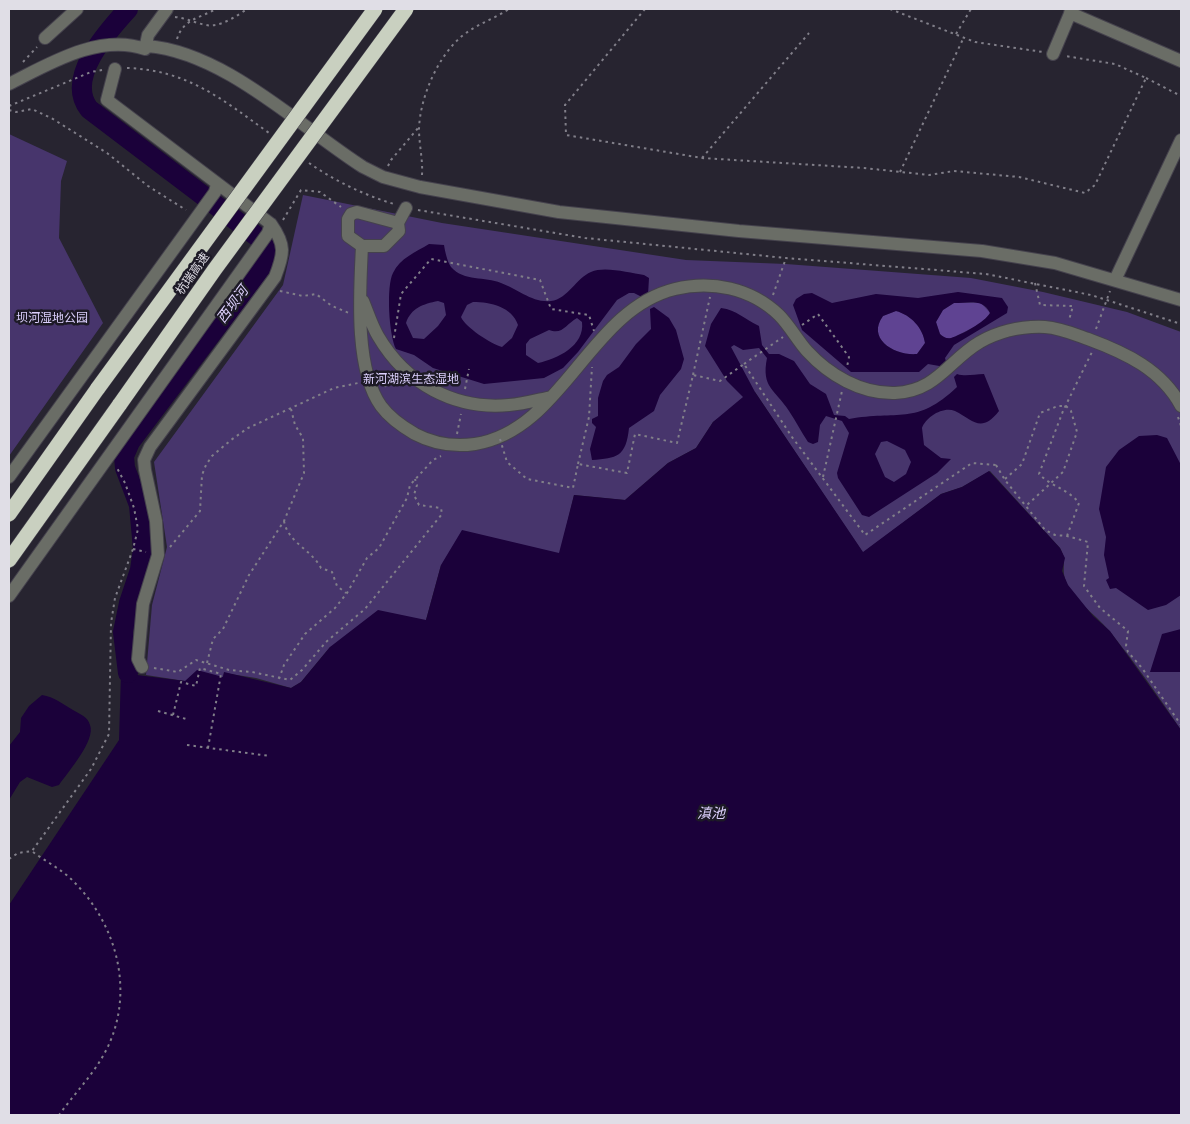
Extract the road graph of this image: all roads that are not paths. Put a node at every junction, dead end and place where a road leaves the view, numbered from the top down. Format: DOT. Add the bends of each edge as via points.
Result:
graph roads {
  1 [pos="77,9"];
  2 [pos="375,9"];
  3 [pos="406,9"];
  4 [pos="1071,11"];
  5 [pos="170,13"];
  6 [pos="45,38"];
  7 [pos="145,49"];
  8 [pos="1053,54"];
  9 [pos="1181,60"];
  10 [pos="110,69"];
  11 [pos="9,84"];
  12 [pos="1181,140"];
  13 [pos="216,188"];
  14 [pos="406,208"];
  15 [pos="398,223"];
  16 [pos="270,228"];
  17 [pos="362,246"];
  18 [pos="1115,280"];
  19 [pos="360,294"];
  20 [pos="1181,300"];
  21 [pos="551,397"];
  22 [pos="1179,410"];
  23 [pos="9,477"];
  24 [pos="9,514"];
  25 [pos="9,560"];
  26 [pos="9,596"];
  27 [pos="142,666"];
  1 -- 6 [label="street"];
  2 -- 24 [label="highway, 杭瑞高速, bridge"];
  3 -- 25 [label="highway, 杭瑞高速, bridge" via="221,261"];
  4 -- 8 [label="street"];
  4 -- 9 [label="street"];
  5 -- 7 [label="street" via="148,35"];
  7 -- 11 [label="street" via="123,45 74,53"];
  7 -- 18 [label="street" via="147,46 173,50 196,58 250,87 363,167 383,177 420,187 559,212 643,222 982,251 1055,264"];
  10 -- 13 [label="street" via="107,100"];
  12 -- 18 [label="street"];
  13 -- 16 [label="street"];
  13 -- 23 [label="street"];
  14 -- 15 [label="street"];
  15 -- 17 [label="street" via="399,231 384,246"];
  15 -- 17 [label="street" via="357,212 351,214 348,236"];
  16 -- 26 [label="street"];
  16 -- 27 [label="street" via="282,240 282,258 270,284 150,447 144,460 156,521 158,555 142,604 138,659"];
  17 -- 19 [label="street"];
  18 -- 20 [label="street"];
  19 -- 21 [label="street" via="377,335 391,356 423,385 463,403 510,405"];
  19 -- 21 [label="street" via="362,342 369,380 382,407 414,433 454,446 499,444"];
  21 -- 22 [label="street" via="598,343 635,308 674,289 712,285 748,294 768,307 806,350 846,386 896,393 914,390 946,372 980,342 1024,327 1047,327 1099,338 1147,367 1165,382"];
}
